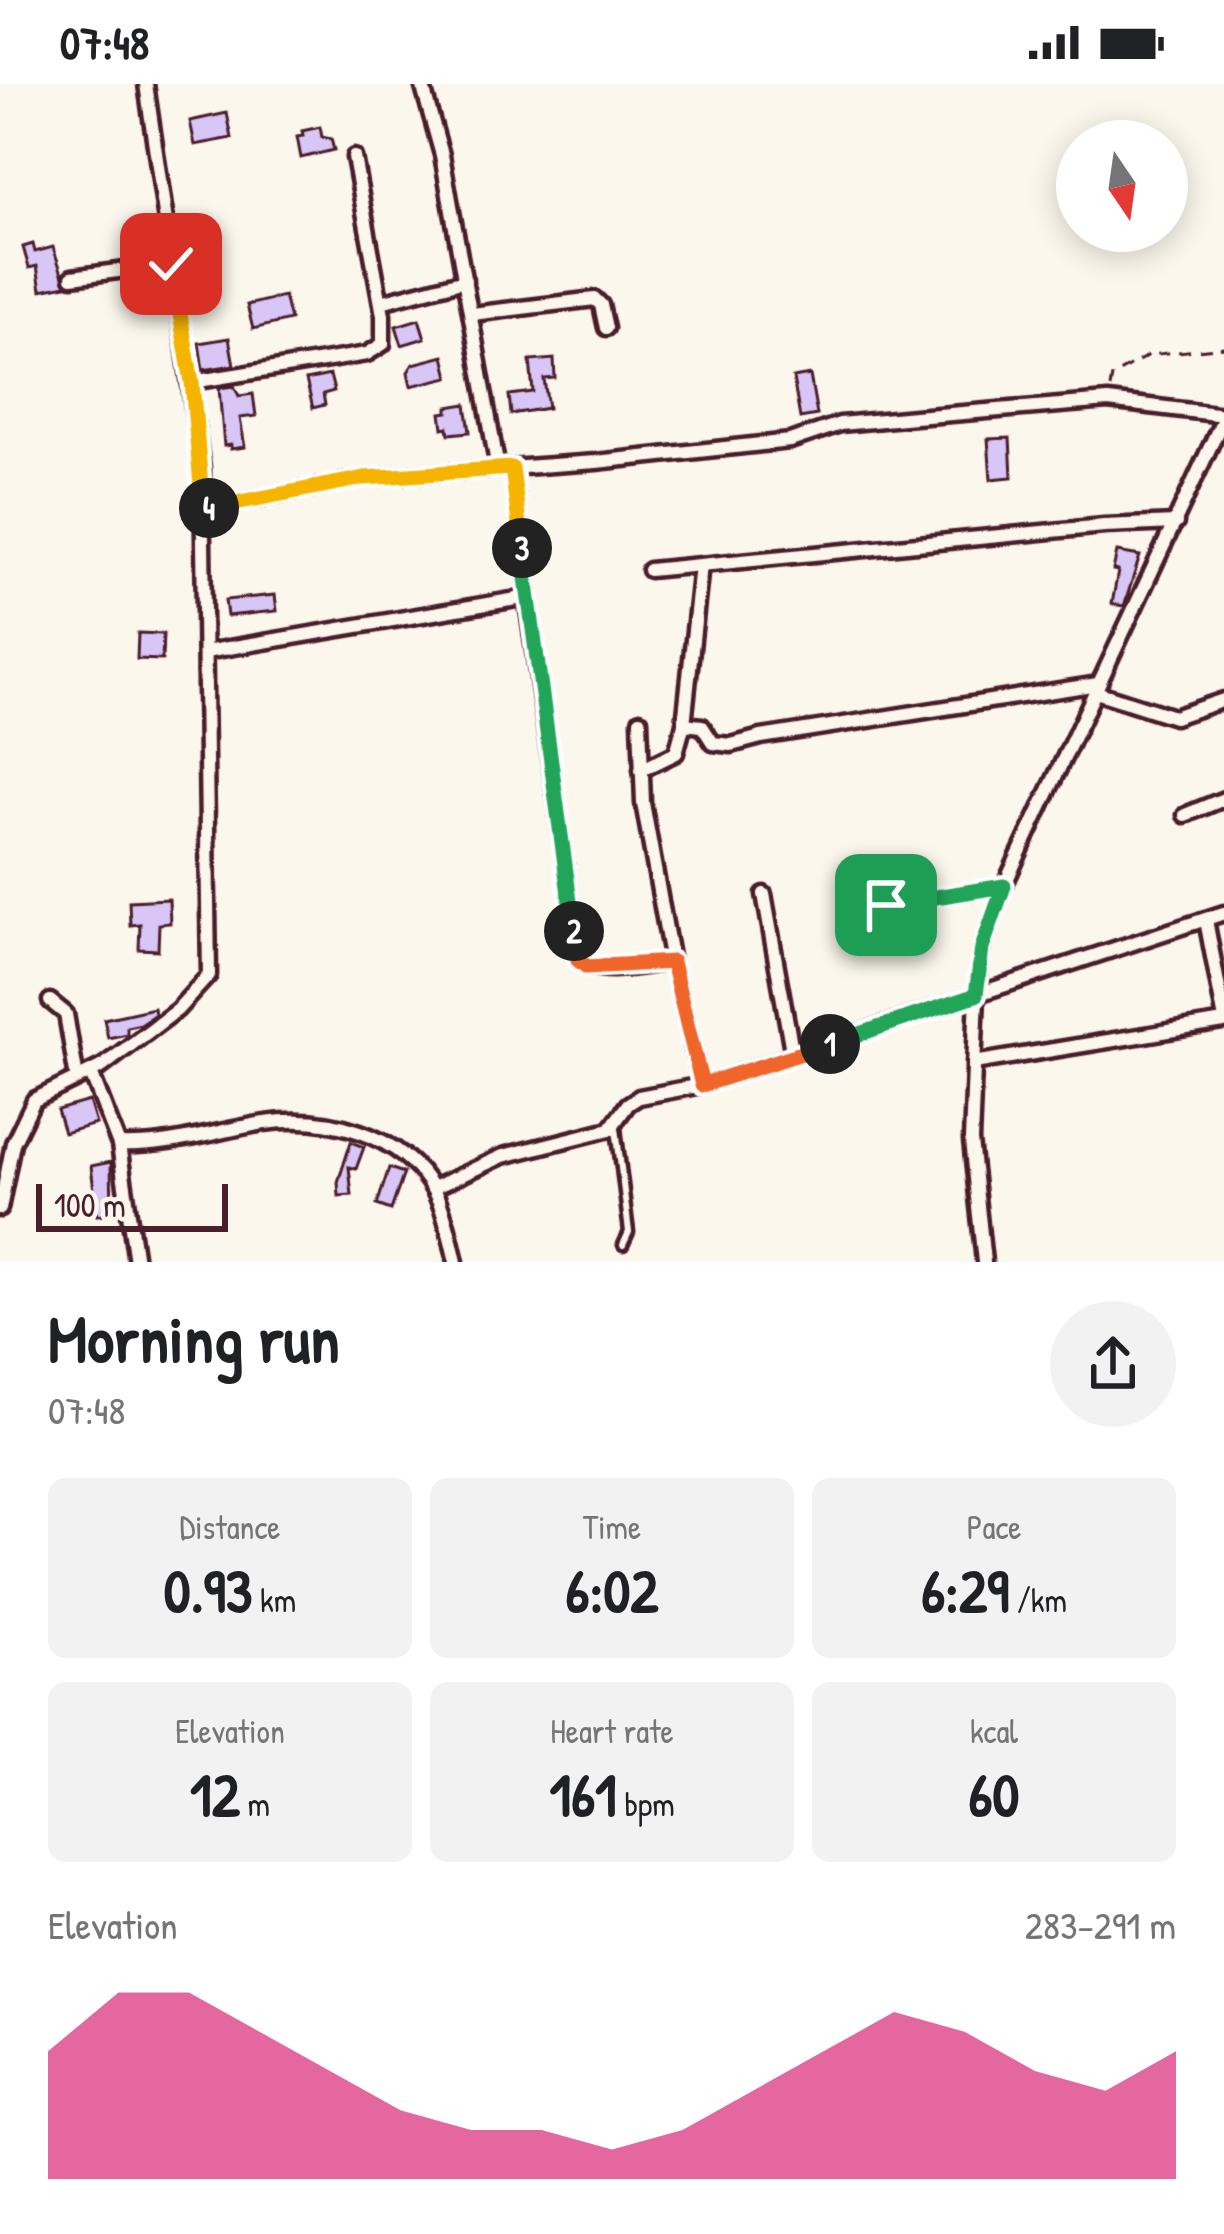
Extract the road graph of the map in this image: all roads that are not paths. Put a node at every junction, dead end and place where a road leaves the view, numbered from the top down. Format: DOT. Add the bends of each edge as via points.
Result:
graph roads {
  1 [pos="146,84"];
  2 [pos="422,84"];
  3 [pos="354,157"];
  4 [pos="171,264"];
  5 [pos="72,277"];
  6 [pos="465,280"];
  7 [pos="381,302"];
  8 [pos="472,314"];
  9 [pos="606,328"];
  10 [pos="192,382"];
  11 [pos="1224,416"];
  12 [pos="505,468"];
  13 [pos="203,509"];
  14 [pos="1177,523"];
  15 [pos="700,565"];
  16 [pos="649,570"];
  17 [pos="526,596"];
  18 [pos="205,652"];
  19 [pos="1097,688"];
  20 [pos="1224,700"];
  21 [pos="640,720"];
  22 [pos="684,724"];
  23 [pos="641,770"];
  24 [pos="1224,799"];
  25 [pos="1185,815"];
  26 [pos="1004,886"];
  27 [pos="764,893"];
  28 [pos="886,905"];
  29 [pos="1224,913"];
  30 [pos="1206,920"];
  31 [pos="672,962"];
  32 [pos="976,995"];
  33 [pos="50,1001"];
  34 [pos="1224,1018"];
  35 [pos="794,1056"];
  36 [pos="974,1063"];
  37 [pos="84,1076"];
  38 [pos="702,1085"];
  39 [pos="615,1124"];
  40 [pos="119,1145"];
  41 [pos="433,1188"];
  42 [pos="0,1209"];
  43 [pos="623,1245"];
  44 [pos="136,1262"];
  45 [pos="456,1262"];
  46 [pos="984,1262"];
  1 -- 4 [label="street"];
  2 -- 6 [label="street"];
  3 -- 7 [label="street"];
  4 -- 5 [label="street"];
  4 -- 10 [label="street"];
  6 -- 7 [label="street"];
  6 -- 8 [label="street"];
  7 -- 10 [label="street" via="386,333 367,354"];
  8 -- 9 [label="street" via="595,298"];
  8 -- 12 [label="street"];
  10 -- 13 [label="street"];
  11 -- 12 [label="street" via="1108,401 840,424 790,441"];
  11 -- 14 [label="street"];
  12 -- 13 [label="street" via="364,478"];
  12 -- 17 [label="street"];
  13 -- 18 [label="street"];
  14 -- 15 [label="street"];
  14 -- 19 [label="street"];
  15 -- 16 [label="street"];
  15 -- 22 [label="street"];
  17 -- 18 [label="street"];
  17 -- 31 [label="street" via="578,960 602,968"];
  18 -- 37 [label="street" via="208,975 177,1010"];
  19 -- 20 [label="street" via="1174,717"];
  19 -- 22 [label="street" via="731,745"];
  19 -- 26 [label="street"];
  21 -- 23 [label="street"];
  22 -- 23 [label="street" via="676,753"];
  23 -- 31 [label="street"];
  24 -- 25 [label="street"];
  26 -- 28 [label="street"];
  26 -- 32 [label="street"];
  27 -- 35 [label="street"];
  29 -- 30 [label="street"];
  30 -- 32 [label="street"];
  30 -- 34 [label="street"];
  31 -- 38 [label="street"];
  32 -- 35 [label="street"];
  32 -- 36 [label="street"];
  33 -- 37 [label="street" via="69,1022"];
  34 -- 36 [label="street"];
  35 -- 38 [label="street"];
  36 -- 46 [label="street" via="972,1162"];
  37 -- 40 [label="street"];
  37 -- 42 [label="street" via="34,1100 13,1143"];
  38 -- 39 [label="street" via="639,1097"];
  39 -- 41 [label="street" via="488,1161"];
  39 -- 43 [label="lane" via="629,1232"];
  40 -- 41 [label="street" via="326,1121 396,1150"];
  40 -- 44 [label="street"];
  41 -- 45 [label="street"];
}
